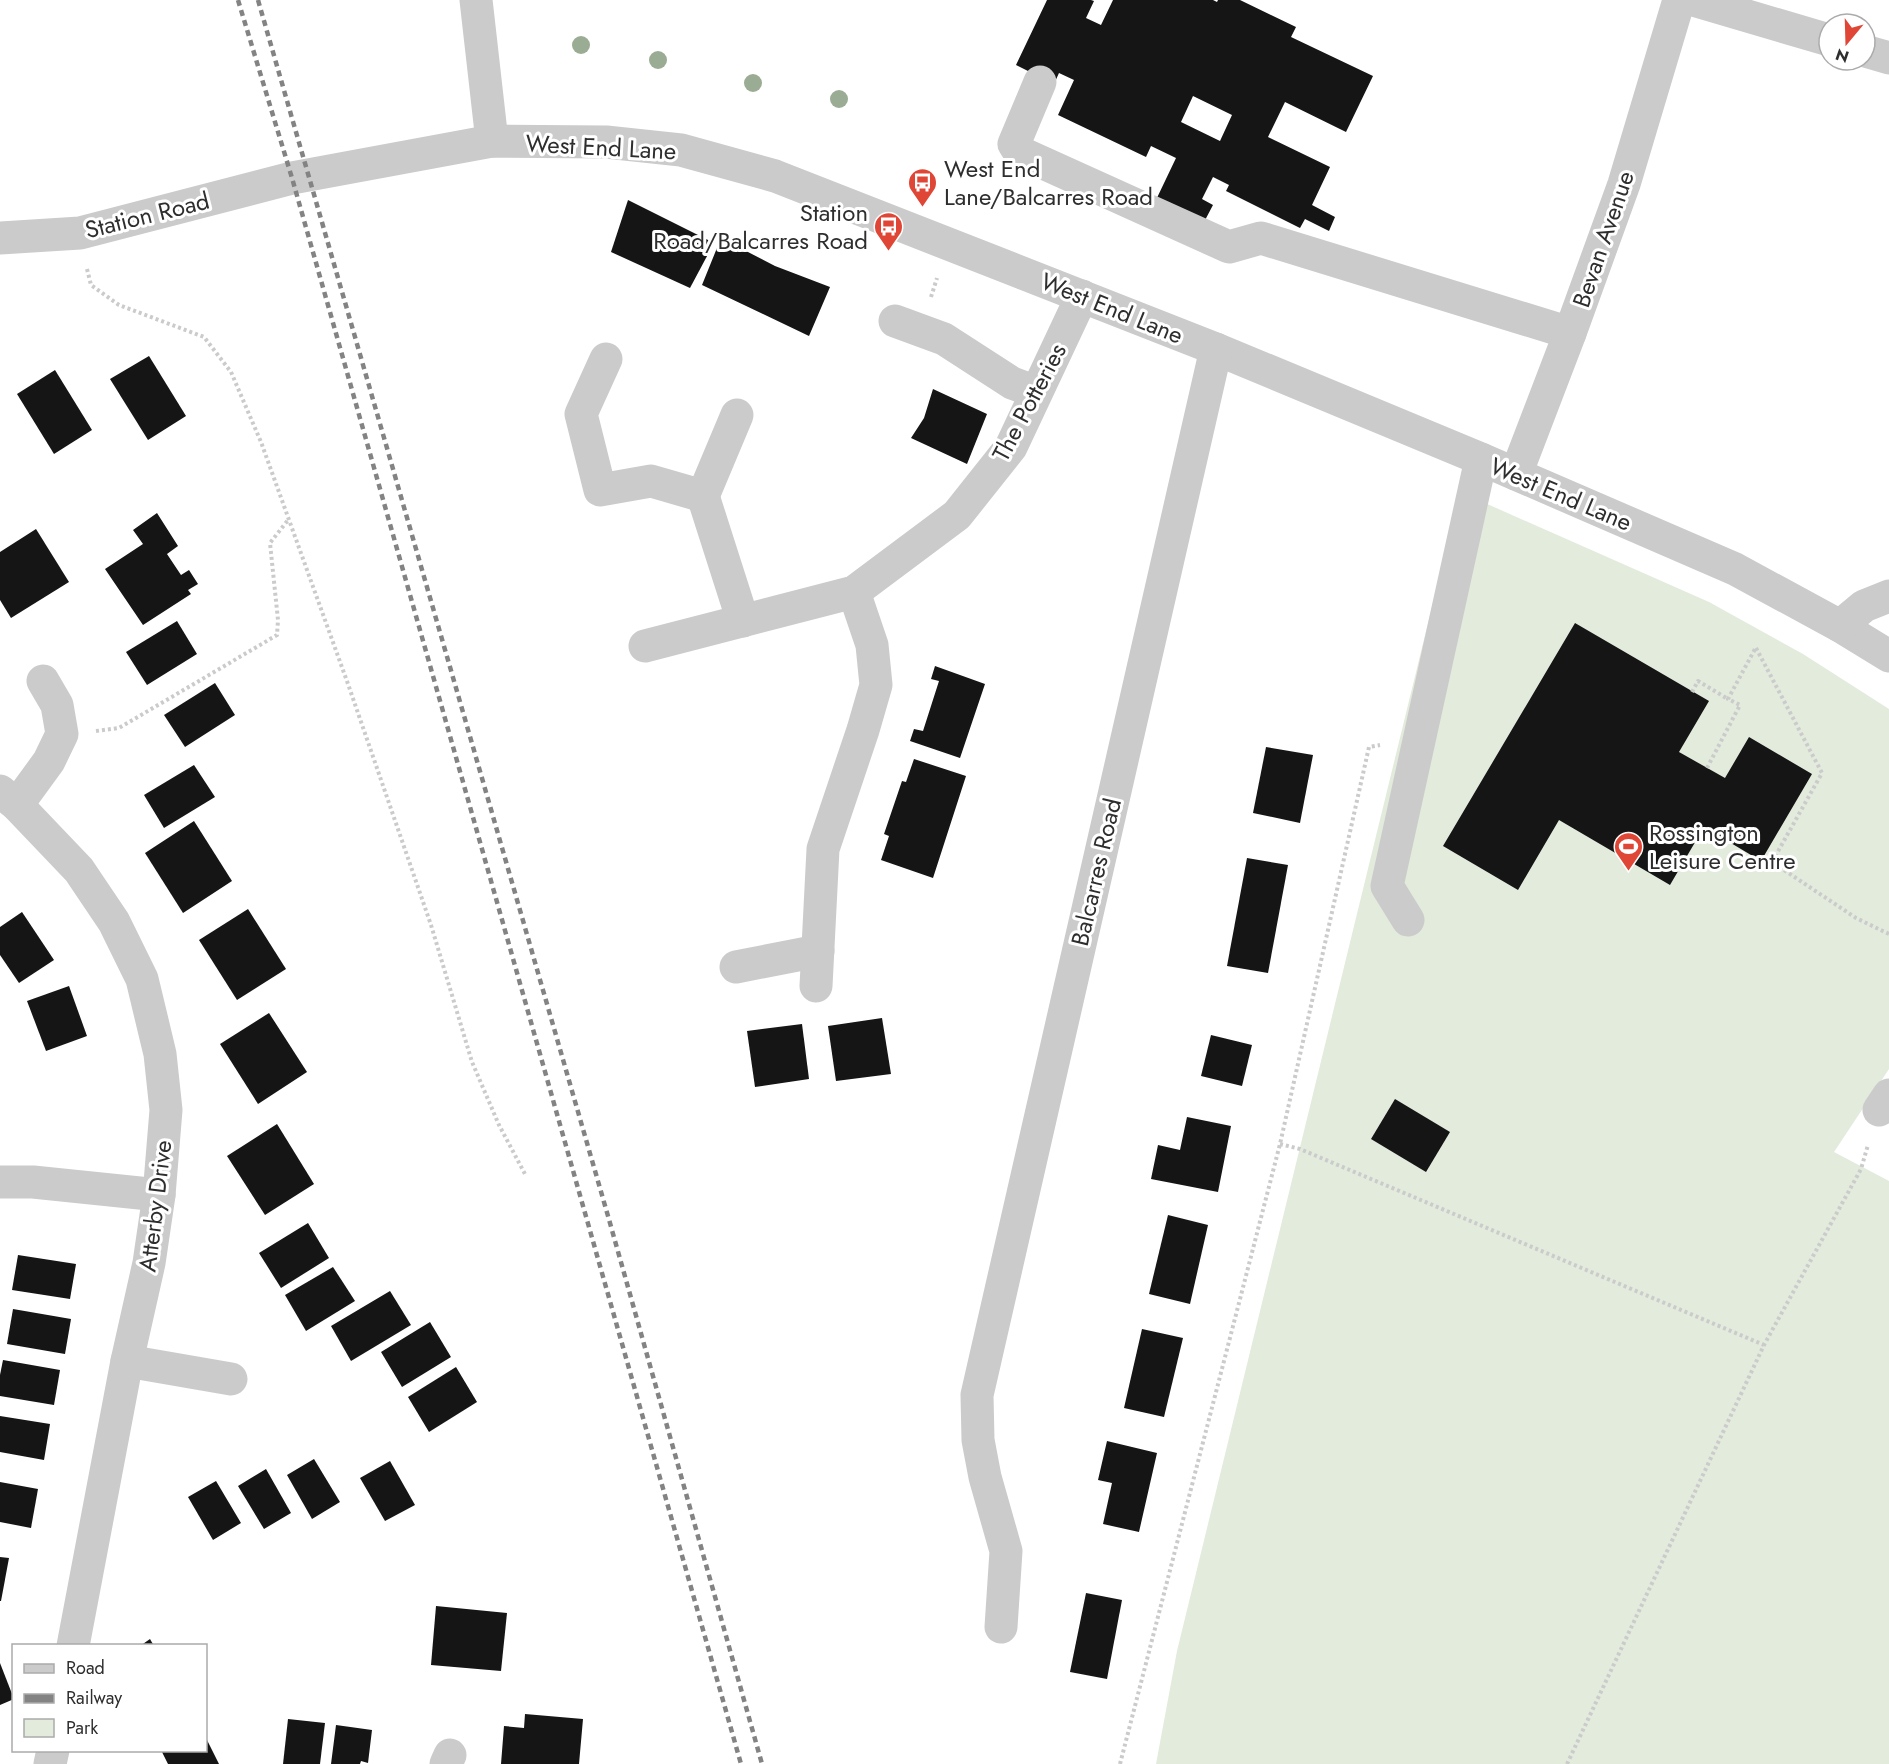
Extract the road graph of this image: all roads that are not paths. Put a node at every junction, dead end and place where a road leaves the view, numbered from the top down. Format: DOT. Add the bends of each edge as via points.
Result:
graph roads {
  1 [pos="476,0"];
  2 [pos="1679,0"];
  3 [pos="1693,0"];
  4 [pos="1817,36"];
  5 [pos="1040,82"];
  6 [pos="492,141"];
  7 [pos="292,178"];
  8 [pos="0,238"];
  9 [pos="1082,296"];
  10 [pos="895,321"];
  11 [pos="1570,333"];
  12 [pos="1215,349"];
  13 [pos="606,359"];
  14 [pos="1036,393"];
  15 [pos="736,416"];
  16 [pos="1480,459"];
  17 [pos="1516,474"];
  18 [pos="703,496"];
  19 [pos="854,592"];
  20 [pos="1889,596"];
  21 [pos="743,621"];
  22 [pos="1840,626"];
  23 [pos="645,646"];
  24 [pos="1889,656"];
  25 [pos="43,681"];
  26 [pos="9,798"];
  27 [pos="1408,920"];
  28 [pos="818,951"];
  29 [pos="736,967"];
  30 [pos="816,986"];
  31 [pos="0,1182"];
  32 [pos="159,1195"];
  33 [pos="127,1361"];
  34 [pos="231,1379"];
  35 [pos="1000,1627"];
  36 [pos="73,1644"];
  1 -- 6 [label="street"];
  2 -- 11 [label="street, Bevan Avenue" via="1623,184"];
  3 -- 4 [label="street"];
  5 -- 11 [label="street" via="1014,144 1019,152 1228,248 1261,237"];
  6 -- 7 [label="street, West End Lane"];
  6 -- 9 [label="street, West End Lane" via="606,142 681,150 775,176"];
  7 -- 8 [label="street, Station Road" via="80,233"];
  9 -- 12 [label="street, West End Lane"];
  9 -- 14 [label="street, The Potteries"];
  10 -- 14 [label="street" via="944,339 1012,383"];
  11 -- 17 [label="street, Bevan Avenue"];
  12 -- 16 [label="street, West End Lane"];
  12 -- 35 [label="street, Balcarres Road" via="977,1395 978,1440 1006,1551"];
  13 -- 18 [label="street" via="581,414 600,490 651,481"];
  14 -- 19 [label="street, The Potteries" via="1011,447 957,515"];
  15 -- 18 [label="street"];
  16 -- 17 [label="street, West End Lane"];
  16 -- 27 [label="street" via="1387,886"];
  17 -- 22 [label="street, West End Lane" via="1735,569"];
  18 -- 21 [label="street"];
  19 -- 21 [label="street, The Potteries"];
  19 -- 28 [label="street" via="872,645 876,685 824,849"];
  20 -- 22 [label="street" via="1864,606"];
  21 -- 23 [label="street, The Potteries"];
  22 -- 24 [label="street, West End Lane"];
  25 -- 26 [label="street, Atterby Drive" via="57,705 62,734 49,761"];
  26 -- 32 [label="street, Atterby Drive" via="79,870 114,922 142,979 160,1054 166,1110"];
  28 -- 29 [label="street"];
  28 -- 30 [label="street"];
  31 -- 32 [label="street"];
  32 -- 33 [label="street, Atterby Drive" via="149,1263"];
  33 -- 34 [label="street"];
  33 -- 36 [label="street, Atterby Drive"];
}
